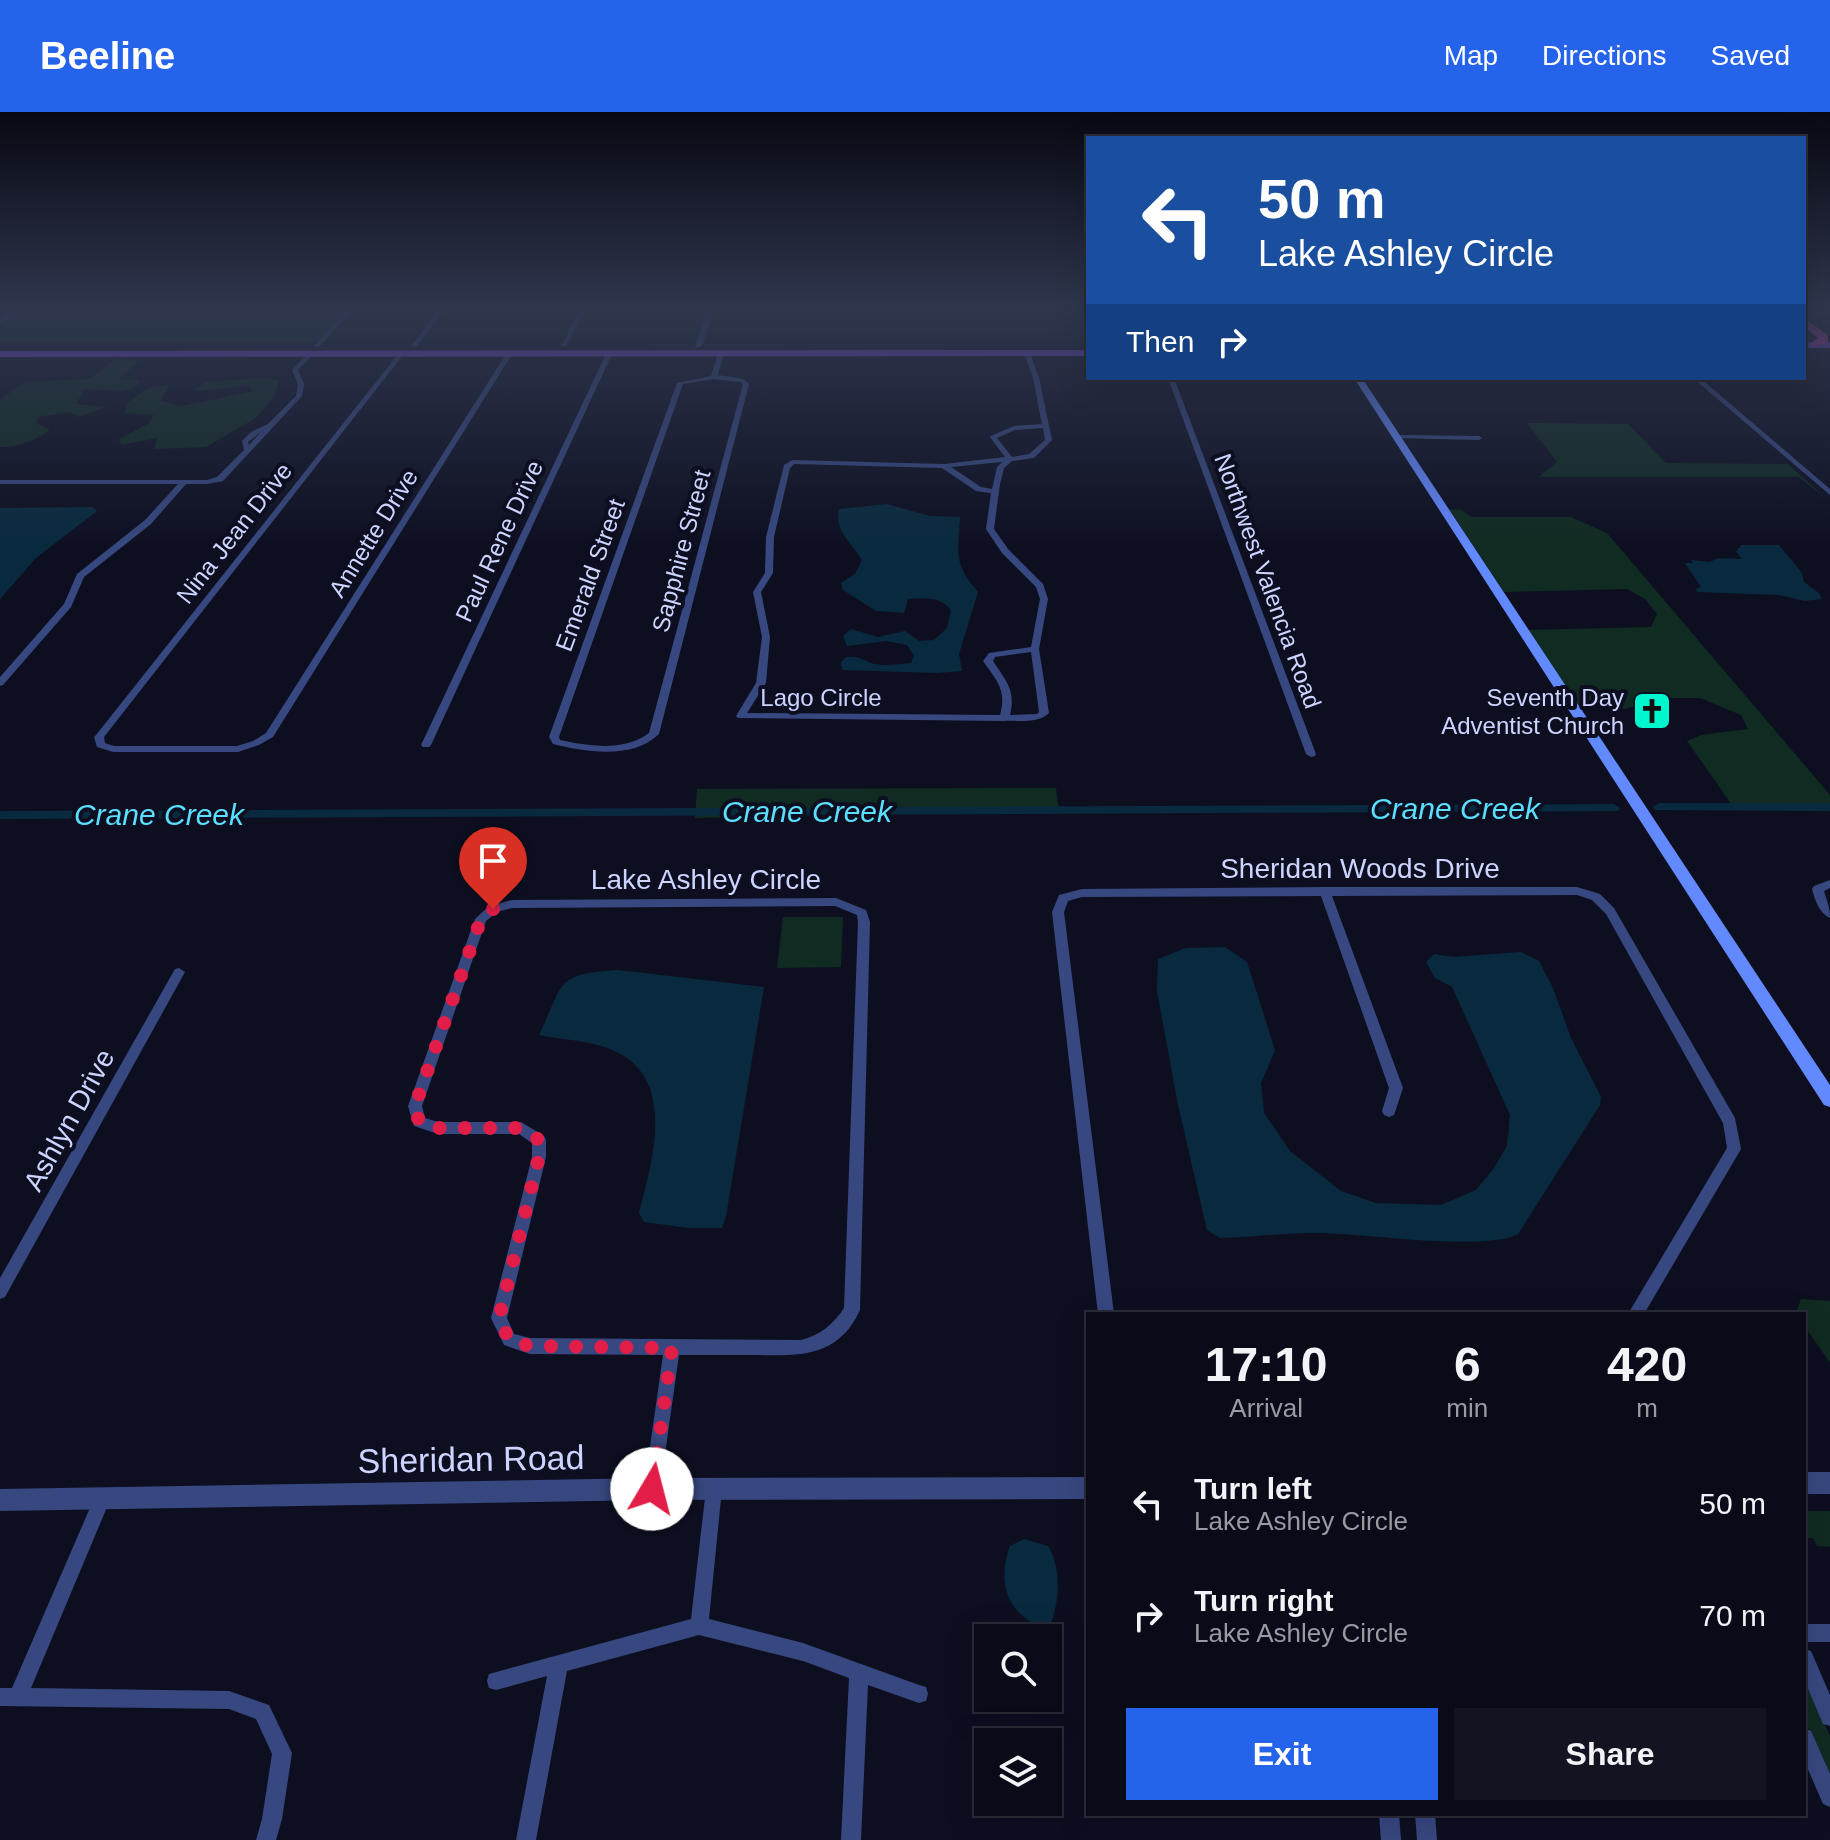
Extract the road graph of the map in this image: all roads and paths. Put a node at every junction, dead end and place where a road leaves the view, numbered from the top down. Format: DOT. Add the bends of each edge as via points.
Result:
graph roads {
  1 [pos="300,388"];
  2 [pos="374,388"];
  3 [pos="488,388"];
  4 [pos="593,388"];
  5 [pos="678,388"];
  6 [pos="745,388"];
  7 [pos="1038,388"];
  8 [pos="1175,388"];
  9 [pos="1364,388"];
  10 [pos="1707,388"];
  11 [pos="273,424"];
  12 [pos="1046,426"];
  13 [pos="248,437"];
  14 [pos="262,437"];
  15 [pos="1397,437"];
  16 [pos="1479,438"];
  17 [pos="248,451"];
  18 [pos="1010,459"];
  19 [pos="944,466"];
  20 [pos="0,482"];
  21 [pos="184,482"];
  22 [pos="995,492"];
  23 [pos="1830,493"];
  24 [pos="1035,649"];
  25 [pos="0,683"];
  26 [pos="1004,718"];
  27 [pos="99,737"];
  28 [pos="426,745"];
  29 [pos="631,746"];
  30 [pos="1311,754"];
  31 [pos="1830,884"];
  32 [pos="1325,891"];
  33 [pos="1830,914"];
  34 [pos="179,972"];
  35 [pos="1830,1100"];
  36 [pos="1389,1111"];
  37 [pos="0,1292"];
  38 [pos="1106,1312"];
  39 [pos="1637,1312"];
  40 [pos="672,1348"];
  41 [pos="1806,1483"];
  42 [pos="1830,1483"];
  43 [pos="1086,1488"];
  44 [pos="652,1489"];
  45 [pos="714,1489"];
  46 [pos="0,1500"];
  47 [pos="102,1500"];
  48 [pos="699,1626"];
  49 [pos="1806,1633"];
  50 [pos="1830,1633"];
  51 [pos="559,1663"];
  52 [pos="1806,1663"];
  53 [pos="859,1672"];
  54 [pos="496,1681"];
  55 [pos="919,1694"];
  56 [pos="9,1697"];
  57 [pos="1830,1717"];
  58 [pos="1806,1743"];
  59 [pos="1830,1797"];
  60 [pos="1389,1816"];
  61 [pos="1425,1816"];
  62 [pos="266,1840"];
  63 [pos="526,1840"];
  64 [pos="851,1840"];
  65 [pos="1391,1840"];
  66 [pos="1427,1840"];
  1 -- 11 [label="street"];
  2 -- 27 [label="street, Nina Jean Drive"];
  3 -- 27 [label="street, Annette Drive" via="270,735 238,749 113,749 100,745"];
  4 -- 28 [label="street, Paul Rene Drive"];
  5 -- 29 [label="street, Emerald Street" via="554,737 576,747"];
  6 -- 29 [label="street, Sapphire Street" via="654,734 646,743"];
  7 -- 12 [label="street"];
  8 -- 30 [label="street, Northwest Valencia Road"];
  9 -- 15 [label="main road"];
  10 -- 23 [label="street"];
  11 -- 13 [label="street"];
  11 -- 14 [label="street"];
  12 -- 18 [label="street, Lago Circle" via="1049,440 1031,456"];
  12 -- 18 [label="street" via="1014,428 993,437"];
  13 -- 14 [label="street"];
  13 -- 17 [label="street"];
  14 -- 17 [label="street"];
  15 -- 16 [label="street"];
  15 -- 35 [label="main road"];
  17 -- 21 [label="street" via="220,479"];
  18 -- 19 [label="street, Lago Circle"];
  18 -- 22 [label="street, Lago Circle" via="1001,467"];
  19 -- 22 [label="street" via="979,489"];
  19 -- 26 [label="street, Lago Circle" via="792,462 787,467 770,537 769,573 757,592 766,637 761,683 741,716"];
  20 -- 21 [label="street"];
  21 -- 25 [label="street" via="148,522 80,576 68,605"];
  22 -- 24 [label="street, Lago Circle" via="990,529 995,540 1033,576 1044,599"];
  24 -- 26 [label="street, Lago Circle" via="1044,713"];
  24 -- 26 [label="street" via="992,655 988,661 1010,698"];
  31 -- 33 [label="street" via="1818,889"];
  32 -- 36 [label="street" via="1396,1088"];
  32 -- 38 [label="street, Sheridan Woods Drive" via="1082,893 1063,898 1058,912"];
  32 -- 39 [label="street, Sheridan Woods Drive" via="1577,891 1596,897 1610,911 1730,1122 1734,1149"];
  34 -- 37 [label="street, Ashlyn Drive"];
  40 -- 40 [label="street, Lake Ashley Circle" via="801,1348 824,1342 852,1310 864,922 862,913 836,902 512,904 481,919 415,1106 419,1122 438,1128 521,1128 539,1140 499,1318 509,1340 530,1346"];
  40 -- 44 [label="street"];
  41 -- 42 [label="street"];
  43 -- 45 [label="street, Sheridan Road"];
  44 -- 45 [label="street, Sheridan Road"];
  44 -- 47 [label="street, Sheridan Road"];
  45 -- 48 [label="street"];
  46 -- 47 [label="street, Sheridan Road"];
  47 -- 56 [label="street"];
  48 -- 51 [label="street"];
  48 -- 53 [label="street"];
  49 -- 50 [label="street"];
  51 -- 54 [label="street"];
  51 -- 63 [label="street"];
  52 -- 57 [label="street"];
  53 -- 55 [label="street"];
  53 -- 64 [label="street"];
  56 -- 62 [label="street" via="229,1700 262,1712 282,1753"];
  58 -- 59 [label="street"];
  60 -- 65 [label="street"];
  61 -- 66 [label="street"];
}
